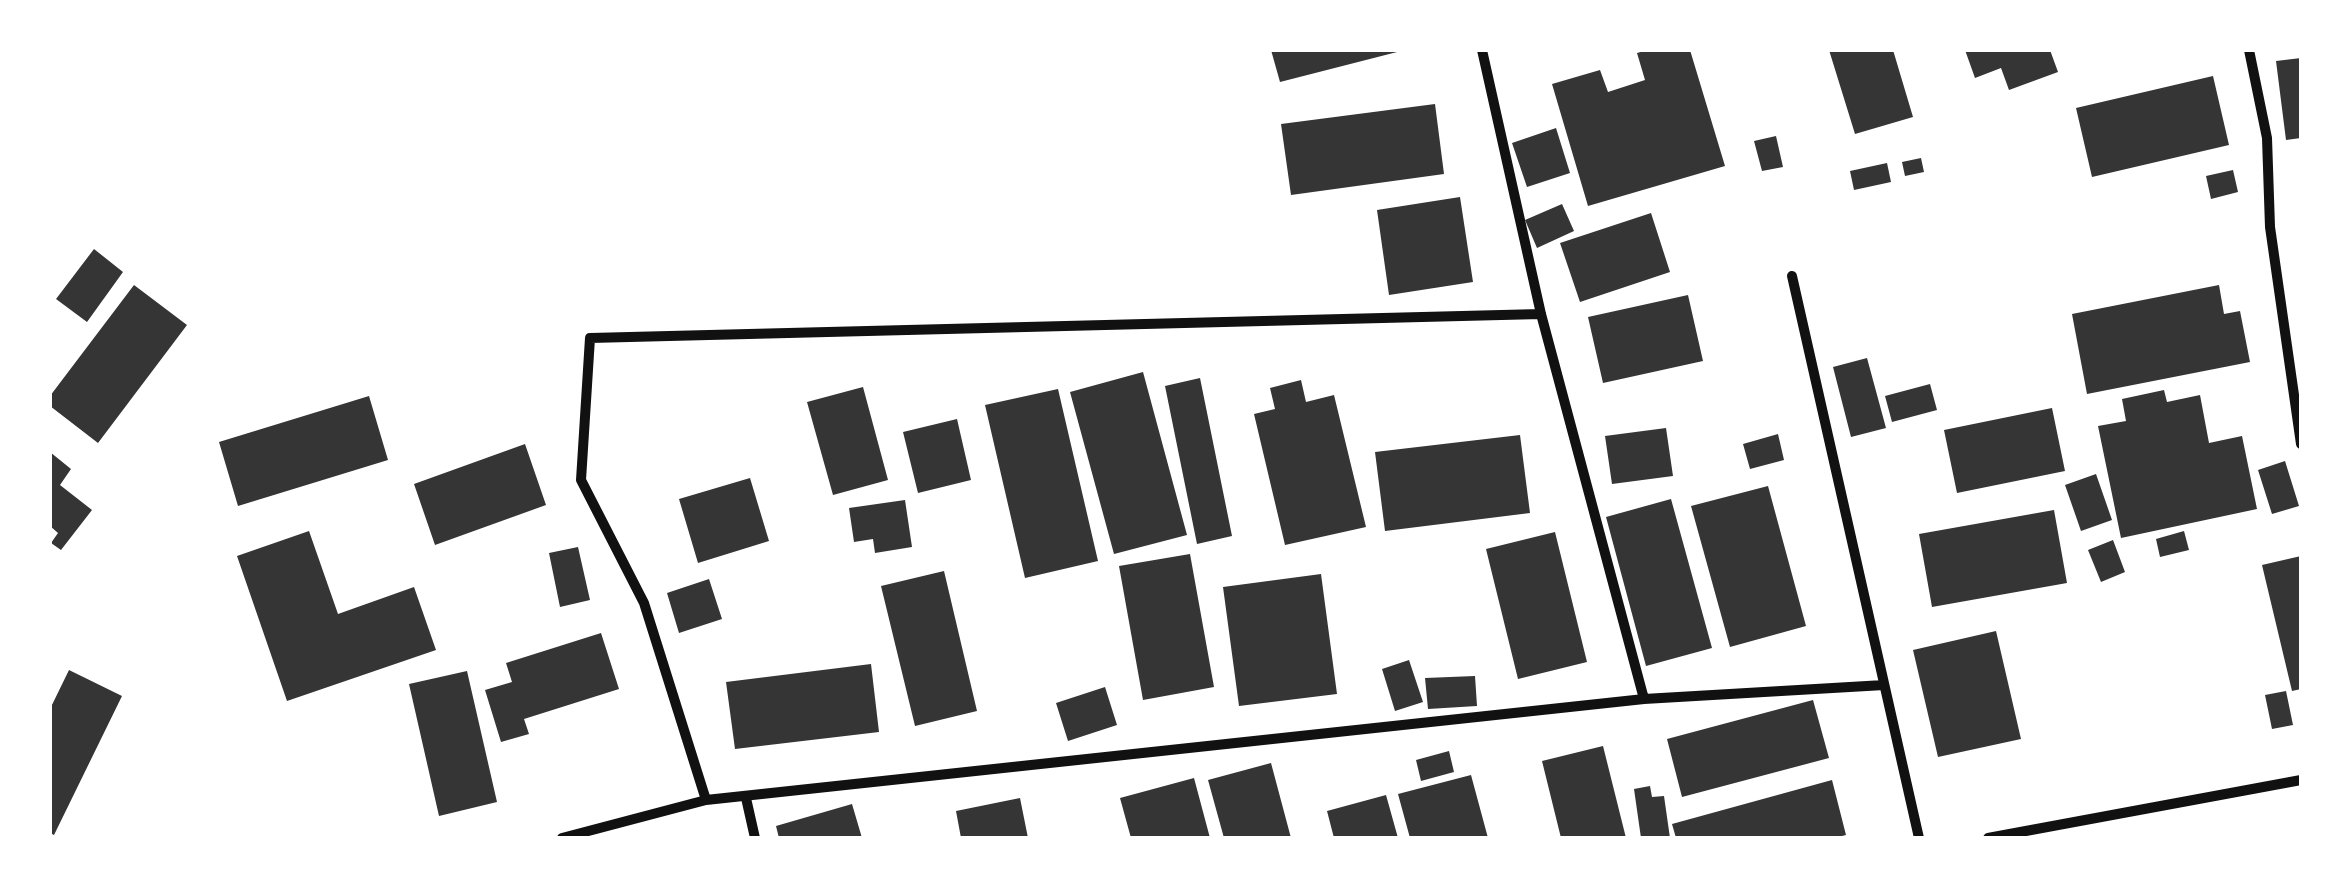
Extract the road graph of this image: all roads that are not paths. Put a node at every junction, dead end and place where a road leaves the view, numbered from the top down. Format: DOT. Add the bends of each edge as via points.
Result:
graph roads {
  1 [pos="1482,50"];
  2 [pos="2249,50"];
  3 [pos="1792,276"];
  4 [pos="1542,314"];
  5 [pos="2301,444"];
  6 [pos="1884,685"];
  7 [pos="1644,699"];
  8 [pos="2301,780"];
  9 [pos="746,798"];
  10 [pos="706,800"];
  11 [pos="562,838"];
  12 [pos="756,838"];
  13 [pos="1919,838"];
  14 [pos="1988,838"];
  1 -- 4 [label="street"];
  2 -- 5 [label="street" via="2266,138 2270,228"];
  3 -- 6 [label="street"];
  4 -- 7 [label="street"];
  4 -- 10 [label="street" via="590,338 581,480 644,603"];
  6 -- 7 [label="street"];
  6 -- 13 [label="street"];
  7 -- 9 [label="street"];
  8 -- 14 [label="street"];
  9 -- 10 [label="street"];
  9 -- 12 [label="street"];
  10 -- 11 [label="street"];
}
